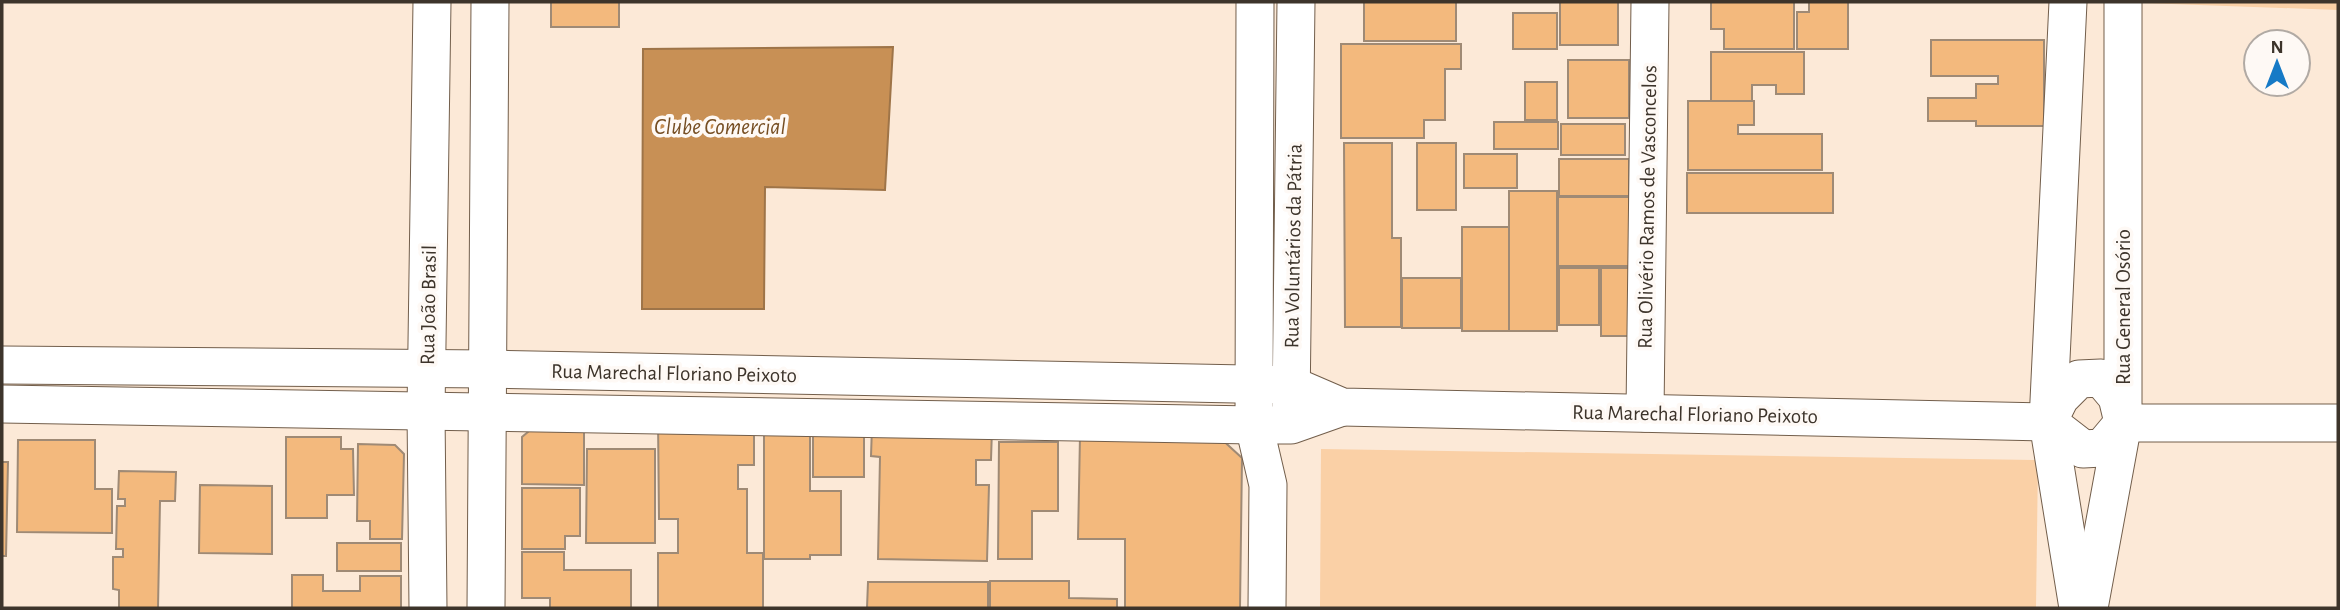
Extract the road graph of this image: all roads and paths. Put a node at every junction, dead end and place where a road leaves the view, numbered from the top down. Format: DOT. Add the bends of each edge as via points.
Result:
graph roads {
  1 [pos="432,2"];
  2 [pos="490,2"];
  3 [pos="1255,2"];
  4 [pos="1296,2"];
  5 [pos="1650,2"];
  6 [pos="2068,2"];
  7 [pos="2123,2"];
  8 [pos="2,365"];
  9 [pos="427,368"];
  10 [pos="488,369"];
  11 [pos="1291,385"];
  12 [pos="1255,386"];
  13 [pos="2,404"];
  14 [pos="1342,407"];
  15 [pos="426,411"];
  16 [pos="486,412"];
  17 [pos="1644,413"];
  18 [pos="2048,422"];
  19 [pos="2123,423"];
  20 [pos="2338,424"];
  21 [pos="1254,425"];
  22 [pos="1291,425"];
  23 [pos="1268,485"];
  24 [pos="428,608"];
  25 [pos="486,608"];
  26 [pos="1267,608"];
  27 [pos="2078,608"];
  28 [pos="2089,608"];
  1 -- 9 [label="street, Rua João Brasil"];
  2 -- 10 [label="street"];
  3 -- 12 [label="street, Rua Voluntários da Pátria"];
  4 -- 11 [label="street, Rua Voluntários da Pátria"];
  5 -- 17 [label="street, Rua Olivério Ramos de Vasconcelos"];
  6 -- 18 [label="street"];
  7 -- 19 [label="street, Rua General Osório"];
  8 -- 9 [label="street, Rua Marechal Floriano Peixoto"];
  9 -- 10 [label="street, Rua Marechal Floriano Peixoto"];
  9 -- 15 [label="street, Rua João Brasil"];
  10 -- 12 [label="street, Rua Marechal Floriano Peixoto"];
  10 -- 16 [label="street"];
  11 -- 12 [label="street, Rua Marechal Floriano Peixoto"];
  11 -- 14 [label="street, Rua Marechal Floriano Peixoto"];
  11 -- 22 [label="street, Rua Voluntários da Pátria"];
  12 -- 21 [label="street, Rua Voluntários da Pátria"];
  13 -- 15 [label="street, Rua Marechal Floriano Peixoto"];
  14 -- 17 [label="street, Rua Marechal Floriano Peixoto"];
  14 -- 22 [label="street, Rua Marechal Floriano Peixoto"];
  15 -- 16 [label="street, Rua Marechal Floriano Peixoto"];
  15 -- 24 [label="street, Rua João Brasil"];
  16 -- 21 [label="street, Rua Marechal Floriano Peixoto"];
  16 -- 25 [label="street"];
  17 -- 18 [label="street, Rua Marechal Floriano Peixoto"];
  18 -- 19 [label="street" via="2083,450 2102,448"];
  18 -- 19 [label="street" via="2060,398 2079,379 2101,378 2117,397"];
  18 -- 27 [label="street"];
  19 -- 20 [label="street"];
  19 -- 28 [label="street, Rua General Osório"];
  21 -- 22 [label="street, Rua Marechal Floriano Peixoto"];
  21 -- 23 [label="street, Rua Voluntários da Pátria"];
  22 -- 23 [label="street, Rua Voluntários da Pátria"];
  23 -- 26 [label="street, Rua Voluntários da Pátria"];
}
